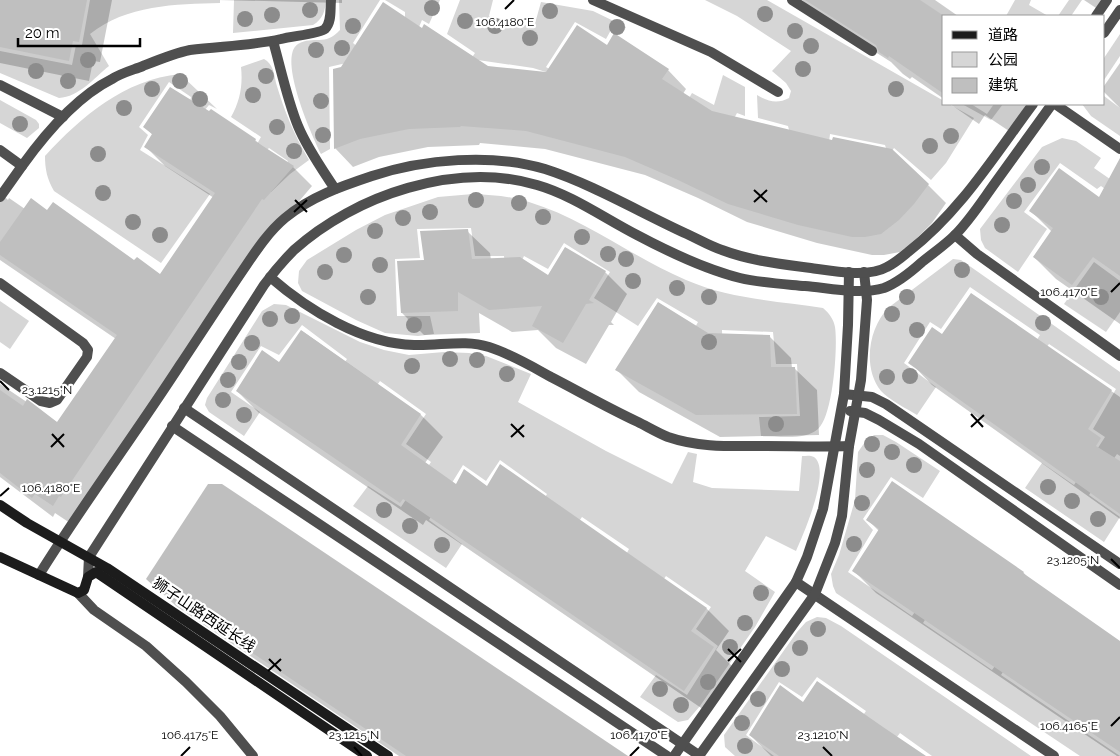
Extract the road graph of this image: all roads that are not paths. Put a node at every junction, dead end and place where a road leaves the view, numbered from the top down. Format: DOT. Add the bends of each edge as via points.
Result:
graph roads {
  1 [pos="331,0"];
  2 [pos="593,0"];
  3 [pos="792,0"];
  4 [pos="1107,0"];
  5 [pos="1120,10"];
  6 [pos="1097,15"];
  7 [pos="1105,32"];
  8 [pos="273,40"];
  9 [pos="872,52"];
  10 [pos="0,86"];
  11 [pos="778,92"];
  12 [pos="1032,105"];
  13 [pos="1052,105"];
  14 [pos="1054,105"];
  15 [pos="63,117"];
  16 [pos="1120,149"];
  17 [pos="0,150"];
  18 [pos="22,166"];
  19 [pos="335,189"];
  20 [pos="0,197"];
  21 [pos="955,234"];
  22 [pos="849,272"];
  23 [pos="864,272"];
  24 [pos="270,277"];
  25 [pos="0,284"];
  26 [pos="849,290"];
  27 [pos="865,290"];
  28 [pos="1120,356"];
  29 [pos="0,373"];
  30 [pos="844,394"];
  31 [pos="858,396"];
  32 [pos="184,408"];
  33 [pos="841,410"];
  34 [pos="855,412"];
  35 [pos="172,426"];
  36 [pos="849,446"];
  37 [pos="834,447"];
  38 [pos="0,505"];
  39 [pos="60,540"];
  40 [pos="0,557"];
  41 [pos="89,557"];
  42 [pos="1120,564"];
  43 [pos="39,575"];
  44 [pos="88,576"];
  45 [pos="796,582"];
  46 [pos="1120,585"];
  47 [pos="78,593"];
  48 [pos="815,594"];
  49 [pos="682,744"];
  50 [pos="253,756"];
  51 [pos="367,756"];
  52 [pos="388,756"];
  53 [pos="666,756"];
  54 [pos="674,756"];
  55 [pos="699,756"];
  56 [pos="1054,756"];
  1 -- 8 [label="street" via="330,22 324,29 315,34"];
  2 -- 11 [label="street" via="711,52"];
  3 -- 9 [label="street"];
  4 -- 6 [label="street"];
  5 -- 7 [label="street"];
  8 -- 15 [label="street" via="189,51 156,61 112,78"];
  8 -- 19 [label="street" via="299,127"];
  10 -- 15 [label="street"];
  12 -- 23 [label="street" via="942,222 890,266"];
  13 -- 21 [label="street"];
  14 -- 16 [label="street"];
  15 -- 18 [label="street"];
  17 -- 18 [label="street"];
  18 -- 20 [label="street"];
  19 -- 22 [label="street" via="407,166 468,160 520,163 573,180 719,249 746,258"];
  19 -- 39 [label="street" via="286,217 270,233"];
  21 -- 27 [label="street" via="899,279 884,287"];
  21 -- 28 [label="street" via="984,259"];
  22 -- 23 [label="street"];
  22 -- 26 [label="street"];
  23 -- 27 [label="street"];
  24 -- 26 [label="street" via="317,232 372,200 433,182 489,177 539,185 676,254 717,271 741,278"];
  24 -- 32 [label="street"];
  24 -- 37 [label="street" via="327,317 367,336 398,344 451,342 487,346 681,441 722,446"];
  25 -- 29 [label="street" via="84,343 88,350 87,357 57,400 50,403 41,401"];
  26 -- 27 [label="street"];
  26 -- 30 [label="street"];
  27 -- 31 [label="street" via="866,316"];
  30 -- 31 [label="street"];
  30 -- 33 [label="street"];
  31 -- 34 [label="street"];
  31 -- 42 [label="street" via="872,397 886,404"];
  32 -- 35 [label="street"];
  32 -- 49 [label="street"];
  33 -- 34 [label="street"];
  33 -- 37 [label="street"];
  34 -- 36 [label="street"];
  34 -- 46 [label="street" via="865,413 919,444"];
  35 -- 41 [label="street"];
  35 -- 53 [label="street"];
  36 -- 37 [label="street"];
  36 -- 48 [label="street" via="842,516"];
  37 -- 45 [label="street" via="823,509"];
  38 -- 39 [label="main road, 狮子山路西延长线"];
  39 -- 41 [label="main road, 狮子山路西延长线"];
  39 -- 43 [label="street"];
  40 -- 43 [label="main road"];
  41 -- 44 [label="street"];
  41 -- 52 [label="main road, 狮子山路西延长线"];
  43 -- 47 [label="main road"];
  44 -- 47 [label="main road" via="84,590"];
  44 -- 51 [label="main road, 狮子山路西延长线" via="96,572"];
  45 -- 48 [label="street"];
  45 -- 49 [label="street"];
  47 -- 50 [label="street" via="94,610 146,646 186,682"];
  48 -- 55 [label="street"];
  48 -- 56 [label="street"];
  49 -- 54 [label="street"];
  49 -- 55 [label="street"];
}
